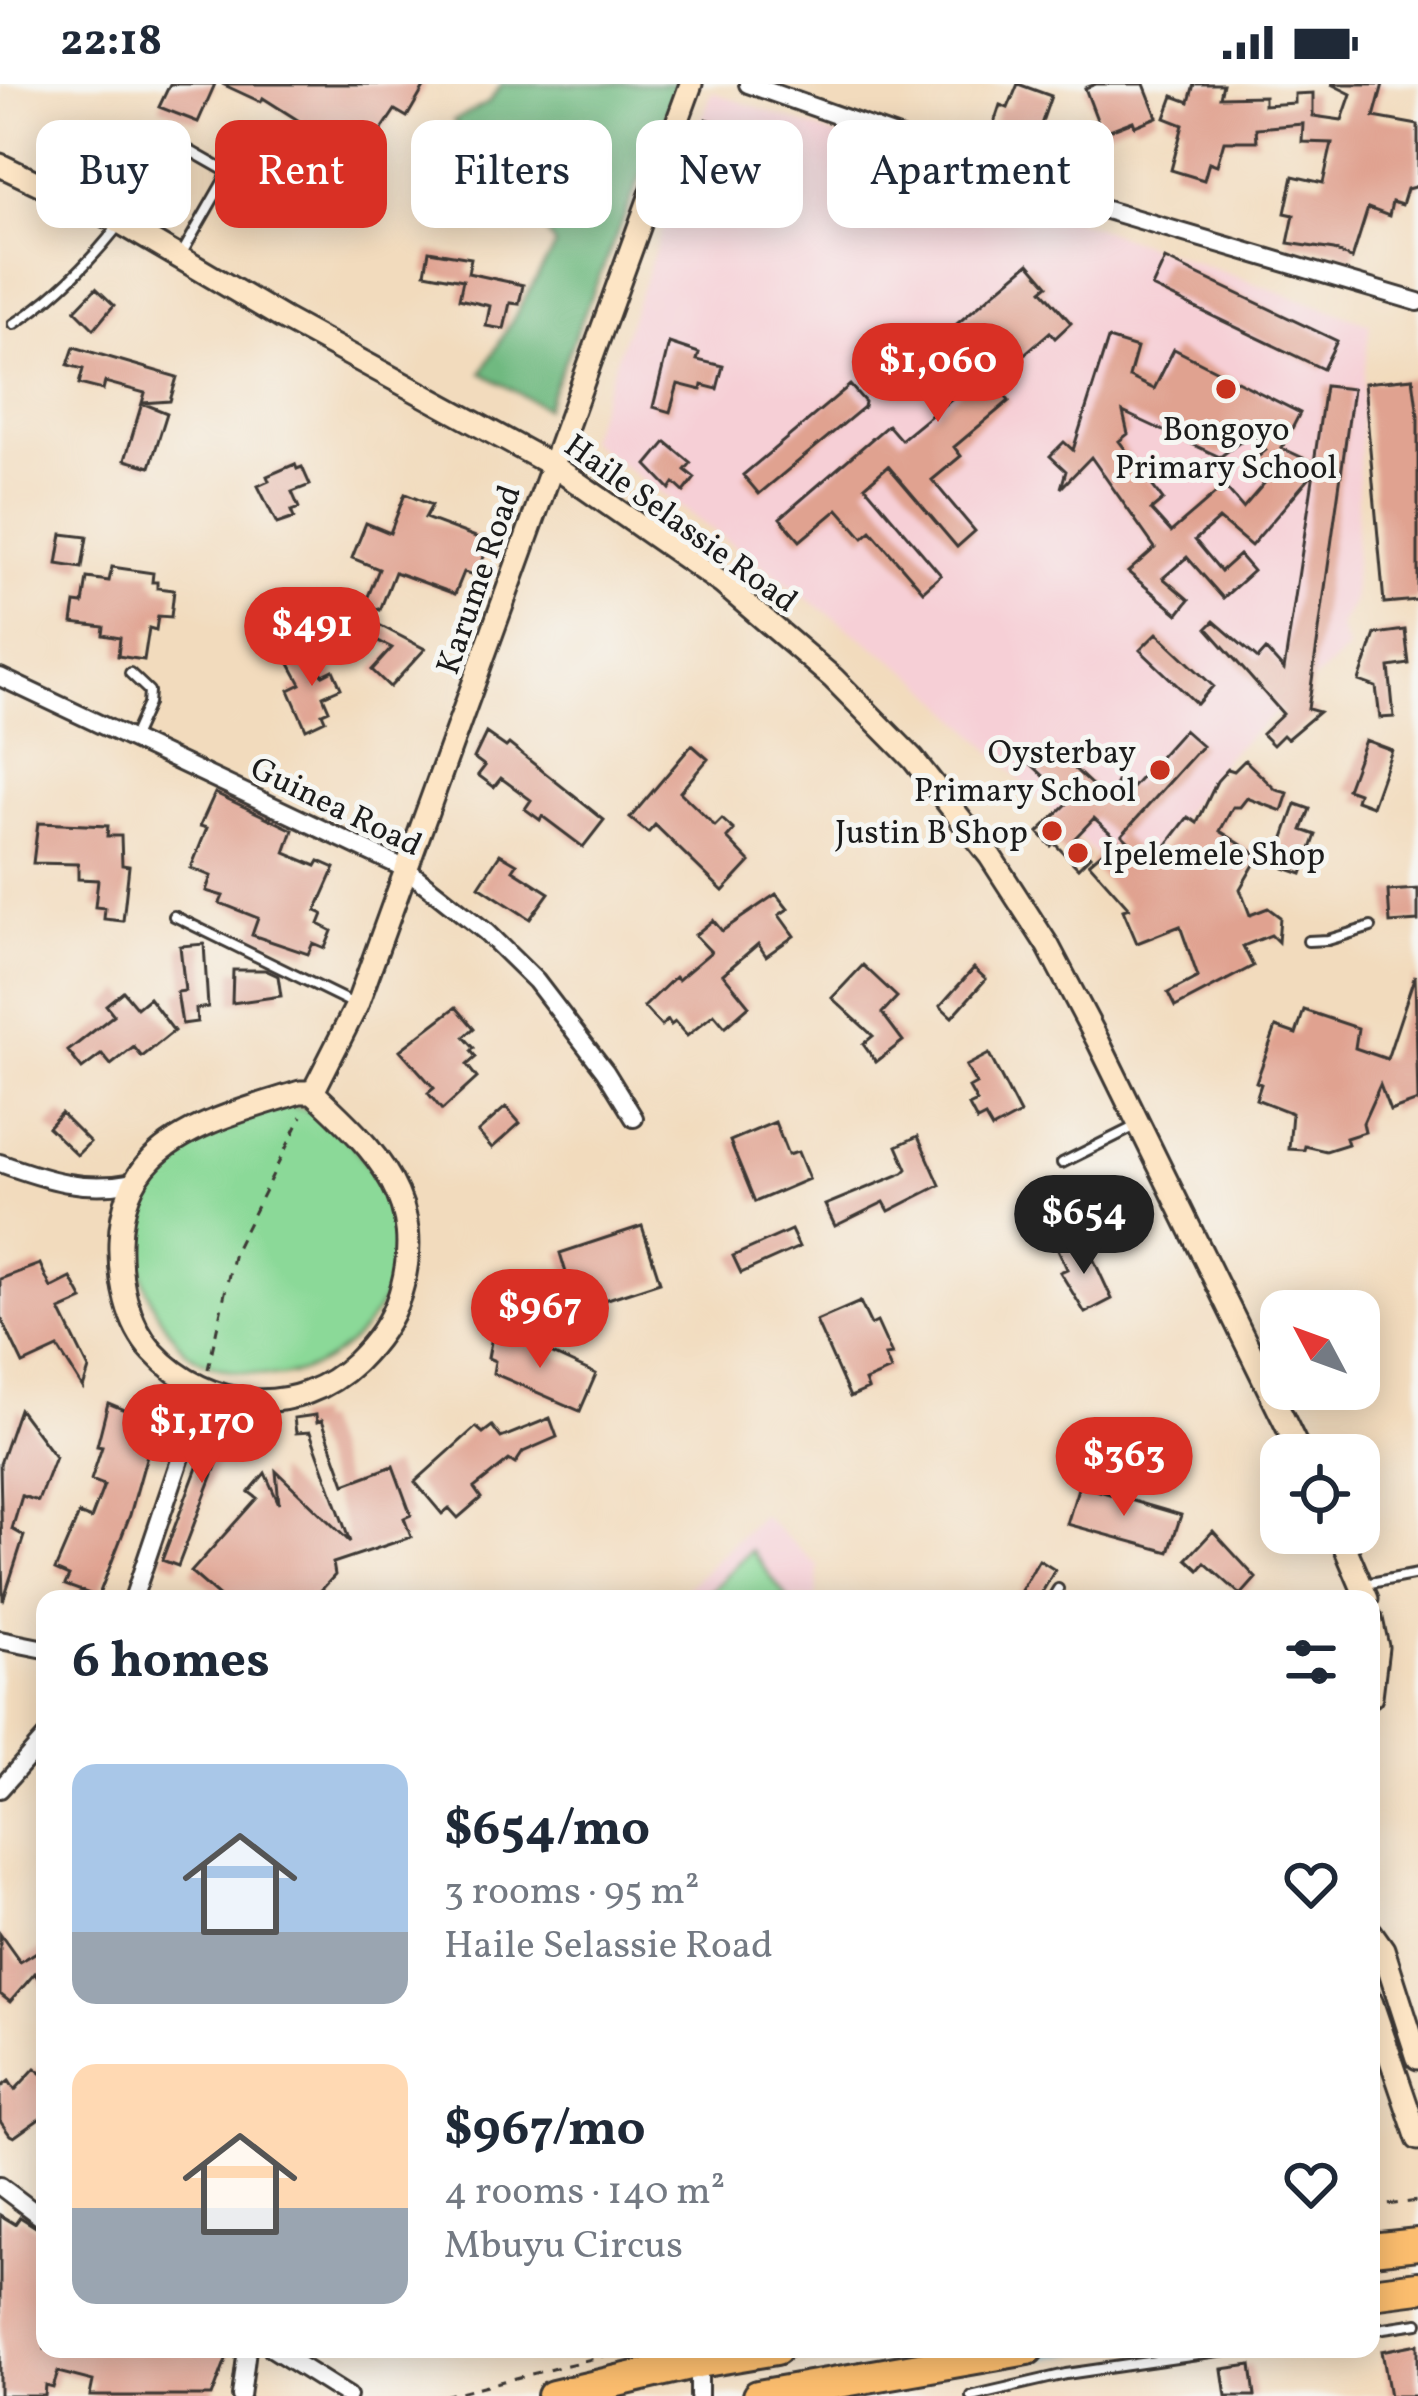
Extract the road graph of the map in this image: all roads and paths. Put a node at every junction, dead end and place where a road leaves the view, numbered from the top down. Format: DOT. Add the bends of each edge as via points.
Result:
graph roads {
  1 [pos="692,84"];
  2 [pos="748,84"];
  3 [pos="0,165"];
  4 [pos="36,182"];
  5 [pos="215,196"];
  6 [pos="117,228"];
  7 [pos="130,228"];
  8 [pos="180,257"];
  9 [pos="1418,302"];
  10 [pos="14,324"];
  11 [pos="552,465"];
  12 [pos="130,673"];
  13 [pos="0,677"];
  14 [pos="132,738"];
  15 [pos="406,869"];
  16 [pos="174,916"];
  17 [pos="1371,927"];
  18 [pos="1308,941"];
  19 [pos="357,1006"];
  20 [pos="313,1092"];
  21 [pos="634,1118"];
  22 [pos="1139,1125"];
  23 [pos="0,1162"];
  24 [pos="1062,1163"];
  25 [pos="134,1182"];
  26 [pos="204,1389"];
  27 [pos="1291,1434"];
  28 [pos="1348,1554"];
  29 [pos="1418,1574"];
  30 [pos="136,1590"];
  31 [pos="1364,1590"];
  32 [pos="1371,1590"];
  33 [pos="0,1640"];
  34 [pos="36,1647"];
  35 [pos="36,1748"];
  36 [pos="0,1789"];
  37 [pos="1380,1945"];
  38 [pos="1380,2027"];
  39 [pos="1418,2057"];
  40 [pos="1418,2139"];
  41 [pos="0,2186"];
  42 [pos="1418,2201"];
  43 [pos="1380,2206"];
  44 [pos="36,2213"];
  45 [pos="1418,2244"];
  46 [pos="1380,2247"];
  47 [pos="1418,2287"];
  48 [pos="1380,2292"];
  49 [pos="1418,2324"];
  50 [pos="1380,2329"];
  51 [pos="246,2358"];
  52 [pos="287,2358"];
  53 [pos="595,2358"];
  54 [pos="718,2358"];
  55 [pos="976,2358"];
  56 [pos="1177,2358"];
  57 [pos="700,2362"];
  58 [pos="241,2396"];
  59 [pos="348,2396"];
  60 [pos="444,2396"];
  61 [pos="554,2396"];
  62 [pos="699,2396"];
  63 [pos="758,2396"];
  64 [pos="971,2396"];
  1 -- 11 [label="street, Karume Road"];
  2 -- 9 [label="street" via="1102,209"];
  3 -- 4 [label="street, Haile Selassie Road"];
  5 -- 8 [label="lane"];
  6 -- 10 [label="lane"];
  7 -- 8 [label="street, Haile Selassie Road"];
  8 -- 11 [label="street, Haile Selassie Road"];
  11 -- 15 [label="street, Karume Road"];
  11 -- 22 [label="street, Haile Selassie Road" via="723,584 913,759 1048,946"];
  12 -- 14 [label="lane" via="149,691"];
  13 -- 14 [label="street, Guinea Road"];
  14 -- 15 [label="street, Guinea Road"];
  15 -- 19 [label="street, Karume Road"];
  15 -- 21 [label="street, Guinea Road" via="536,981"];
  16 -- 19 [label="lane"];
  17 -- 18 [label="lane"];
  19 -- 20 [label="street, Karume Road"];
  20 -- 25 [label="street" via="230,1113 154,1156"];
  20 -- 26 [label="path" via="234,1252"];
  20 -- 26 [label="street" via="389,1176 409,1218 409,1263 396,1305 378,1341 340,1377 299,1399 250,1402"];
  22 -- 24 [label="lane"];
  22 -- 27 [label="street, Haile Selassie Road"];
  23 -- 25 [label="street" via="61,1185"];
  25 -- 26 [label="street" via="119,1280 152,1352"];
  26 -- 30 [label="street"];
  28 -- 31 [label="street"];
  29 -- 32 [label="lane"];
  33 -- 34 [label="street"];
  35 -- 36 [label="street"];
  37 -- 39 [label="street"];
  38 -- 40 [label="street"];
  41 -- 44 [label="street"];
  42 -- 43 [label="path"];
  45 -- 46 [label="highway"];
  47 -- 48 [label="highway"];
  49 -- 50 [label="lane"];
  51 -- 58 [label="street"];
  52 -- 59 [label="street"];
  53 -- 60 [label="path"];
  54 -- 57 [label="highway"];
  55 -- 63 [label="highway"];
  56 -- 64 [label="lane"];
  57 -- 61 [label="highway"];
  57 -- 62 [label="street"];
}
